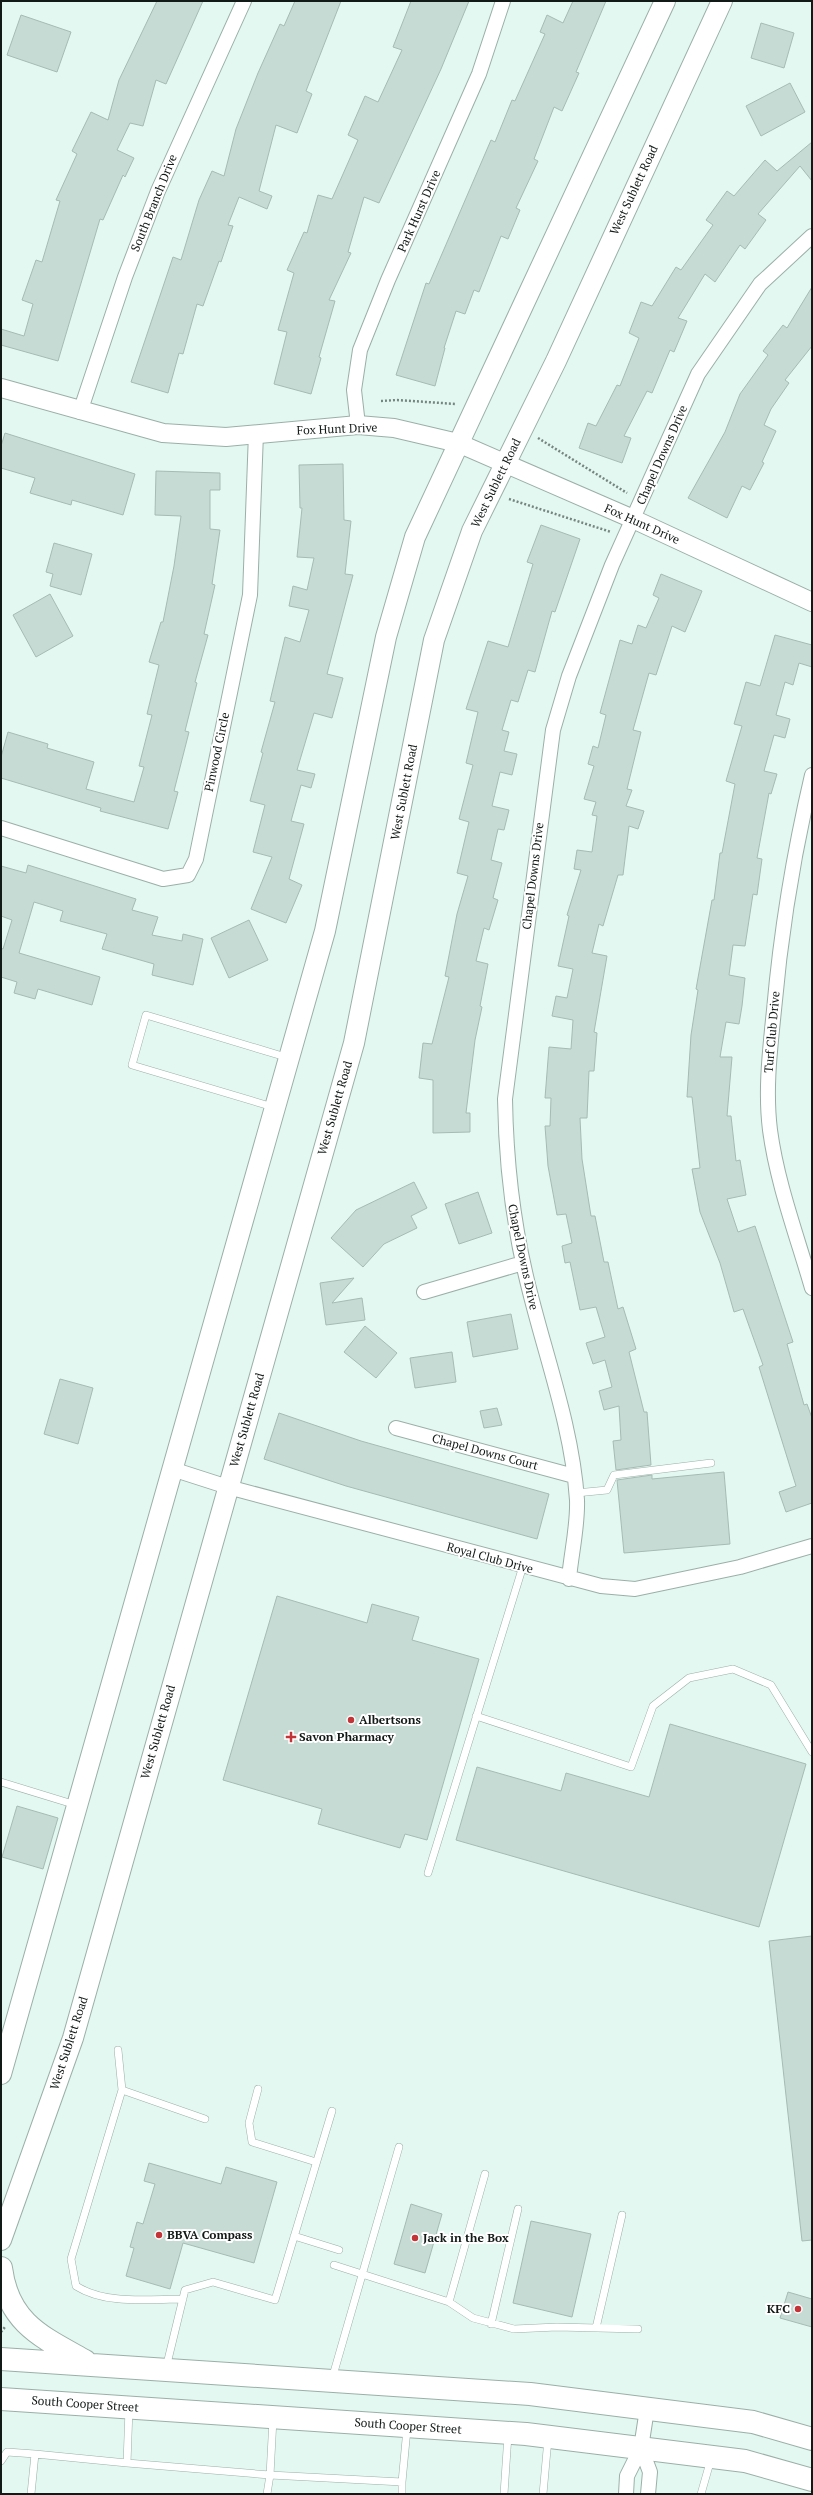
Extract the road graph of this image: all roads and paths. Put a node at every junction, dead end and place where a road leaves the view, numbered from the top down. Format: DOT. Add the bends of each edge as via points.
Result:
graph roads {
  1 [pos="244,1"];
  2 [pos="503,1"];
  3 [pos="665,1"];
  4 [pos="722,1"];
  5 [pos="812,236"];
  6 [pos="1,388"];
  7 [pos="381,401"];
  8 [pos="458,403"];
  9 [pos="80,412"];
  10 [pos="358,425"];
  11 [pos="256,433"];
  12 [pos="538,437"];
  13 [pos="458,443"];
  14 [pos="504,464"];
  15 [pos="629,495"];
  16 [pos="508,499"];
  17 [pos="633,519"];
  18 [pos="610,532"];
  19 [pos="812,602"];
  20 [pos="812,775"];
  21 [pos="1,828"];
  22 [pos="289,1058"];
  23 [pos="274,1107"];
  24 [pos="523,1263"];
  25 [pos="812,1288"];
  26 [pos="424,1292"];
  27 [pos="396,1428"];
  28 [pos="711,1463"];
  29 [pos="172,1469"];
  30 [pos="574,1476"];
  31 [pos="228,1487"];
  32 [pos="576,1493"];
  33 [pos="812,1546"];
  34 [pos="523,1566"];
  35 [pos="569,1579"];
  36 [pos="476,1716"];
  37 [pos="812,1752"];
  38 [pos="1,1782"];
  39 [pos="76,1805"];
  40 [pos="428,1873"];
  41 [pos="118,2050"];
  42 [pos="1,2074"];
  43 [pos="122,2090"];
  44 [pos="258,2090"];
  45 [pos="332,2111"];
  46 [pos="205,2119"];
  47 [pos="399,2147"];
  48 [pos="316,2162"];
  49 [pos="485,2174"];
  50 [pos="518,2209"];
  51 [pos="622,2215"];
  52 [pos="294,2236"];
  53 [pos="1,2240"];
  54 [pos="339,2250"];
  55 [pos="334,2265"];
  56 [pos="1,2268"];
  57 [pos="362,2274"];
  58 [pos="183,2299"];
  59 [pos="449,2302"];
  60 [pos="491,2324"];
  61 [pos="596,2328"];
  62 [pos="638,2329"];
  63 [pos="1,2359"];
  64 [pos="91,2365"];
  65 [pos="166,2370"];
  66 [pos="332,2380"];
  67 [pos="7,2402"];
  68 [pos="129,2407"];
  69 [pos="647,2409"];
  70 [pos="273,2417"];
  71 [pos="408,2426"];
  72 [pos="508,2433"];
  73 [pos="548,2437"];
  74 [pos="812,2439"];
  75 [pos="641,2448"];
  76 [pos="35,2454"];
  77 [pos="712,2457"];
  78 [pos="1,2461"];
  79 [pos="127,2463"];
  80 [pos="270,2475"];
  81 [pos="812,2480"];
  82 [pos="402,2482"];
  83 [pos="31,2494"];
  84 [pos="267,2494"];
  85 [pos="402,2494"];
  86 [pos="504,2494"];
  87 [pos="543,2494"];
  88 [pos="626,2494"];
  89 [pos="648,2494"];
  90 [pos="701,2494"];
  1 -- 9 [label="street, South Branch Drive" via="158,191 125,278"];
  2 -- 10 [label="street, Park Hurst Drive" via="479,74 388,280 360,350 354,390"];
  3 -- 13 [label="main road"];
  4 -- 14 [label="main road, West Sublett Road" via="556,361"];
  5 -- 17 [label="street, Chapel Downs Drive" via="760,284 698,374"];
  6 -- 9 [label="street, Fox Hunt Drive"];
  7 -- 8 [label="path"];
  9 -- 11 [label="street, Fox Hunt Drive" via="163,433 226,437"];
  10 -- 11 [label="street, Fox Hunt Drive"];
  10 -- 13 [label="street, Fox Hunt Drive" via="394,428"];
  11 -- 21 [label="street, Pinwood Circle" via="250,595 196,859 188,876 163,879"];
  12 -- 15 [label="path"];
  13 -- 14 [label="street, Fox Hunt Drive"];
  13 -- 22 [label="main road" via="415,537 386,637 325,931"];
  14 -- 17 [label="street, Fox Hunt Drive"];
  14 -- 31 [label="main road, West Sublett Road" via="472,531 434,640 354,1043"];
  16 -- 18 [label="path"];
  17 -- 19 [label="street, Fox Hunt Drive"];
  17 -- 24 [label="street, Chapel Downs Drive" via="568,676 553,730 542,802 505,1099 505,1141 513,1216"];
  20 -- 25 [label="street, Turf Club Drive" via="797,839 778,958 768,1070 770,1130 782,1185"];
  22 -- 23 [label="main road"];
  22 -- 23 [label="lane" via="146,1015 132,1065"];
  23 -- 29 [label="main road"];
  24 -- 26 [label="street"];
  24 -- 30 [label="street, Chapel Downs Drive" via="568,1440"];
  27 -- 30 [label="street, Chapel Downs Court"];
  28 -- 32 [label="lane" via="614,1475 607,1490"];
  29 -- 31 [label="street, Royal Club Drive"];
  29 -- 39 [label="main road"];
  30 -- 32 [label="street, Chapel Downs Drive"];
  31 -- 34 [label="street, Royal Club Drive"];
  31 -- 53 [label="main road, West Sublett Road" via="73,2038"];
  32 -- 35 [label="street, Chapel Downs Drive"];
  33 -- 35 [label="street, Royal Club Drive" via="740,1567 635,1589 601,1586"];
  34 -- 35 [label="street, Royal Club Drive"];
  34 -- 36 [label="lane"];
  36 -- 37 [label="lane" via="631,1767 653,1706 689,1678 733,1669 771,1685"];
  36 -- 40 [label="lane"];
  38 -- 39 [label="lane"];
  39 -- 42 [label="main road"];
  41 -- 43 [label="lane"];
  43 -- 46 [label="lane"];
  43 -- 58 [label="lane" via="72,2259 76,2286 86,2293 107,2298"];
  44 -- 48 [label="lane" via="249,2123 252,2142"];
  45 -- 48 [label="lane"];
  47 -- 57 [label="lane"];
  48 -- 52 [label="lane"];
  49 -- 59 [label="lane"];
  50 -- 60 [label="lane"];
  51 -- 61 [label="lane"];
  52 -- 54 [label="lane"];
  52 -- 58 [label="lane" via="275,2300 212,2282 185,2290"];
  55 -- 57 [label="lane"];
  56 -- 64 [label="main road" via="3,2286 16,2311 36,2334"];
  57 -- 59 [label="lane"];
  57 -- 66 [label="lane"];
  58 -- 65 [label="lane"];
  59 -- 60 [label="lane" via="473,2318"];
  60 -- 61 [label="lane" via="514,2329"];
  61 -- 62 [label="lane"];
  63 -- 64 [label="main road"];
  64 -- 65 [label="main road"];
  65 -- 66 [label="main road"];
  66 -- 69 [label="main road" via="530,2394"];
  67 -- 68 [label="main road, South Cooper Street"];
  68 -- 70 [label="main road, South Cooper Street"];
  68 -- 79 [label="lane"];
  69 -- 74 [label="main road" via="753,2422"];
  69 -- 75 [label="street"];
  70 -- 71 [label="main road, South Cooper Street"];
  70 -- 80 [label="lane"];
  71 -- 72 [label="main road, South Cooper Street"];
  71 -- 82 [label="lane"];
  72 -- 73 [label="main road, South Cooper Street"];
  72 -- 86 [label="lane"];
  73 -- 75 [label="main road, South Cooper Street"];
  73 -- 87 [label="lane"];
  75 -- 77 [label="main road, South Cooper Street"];
  75 -- 88 [label="street" via="627,2476"];
  75 -- 89 [label="street" via="650,2472"];
  76 -- 78 [label="lane" via="7,2452"];
  76 -- 79 [label="lane"];
  76 -- 83 [label="lane"];
  77 -- 81 [label="main road, South Cooper Street" via="745,2461"];
  77 -- 90 [label="lane"];
  79 -- 80 [label="lane"];
  80 -- 82 [label="lane"];
  80 -- 84 [label="lane"];
  82 -- 85 [label="lane"];
}
